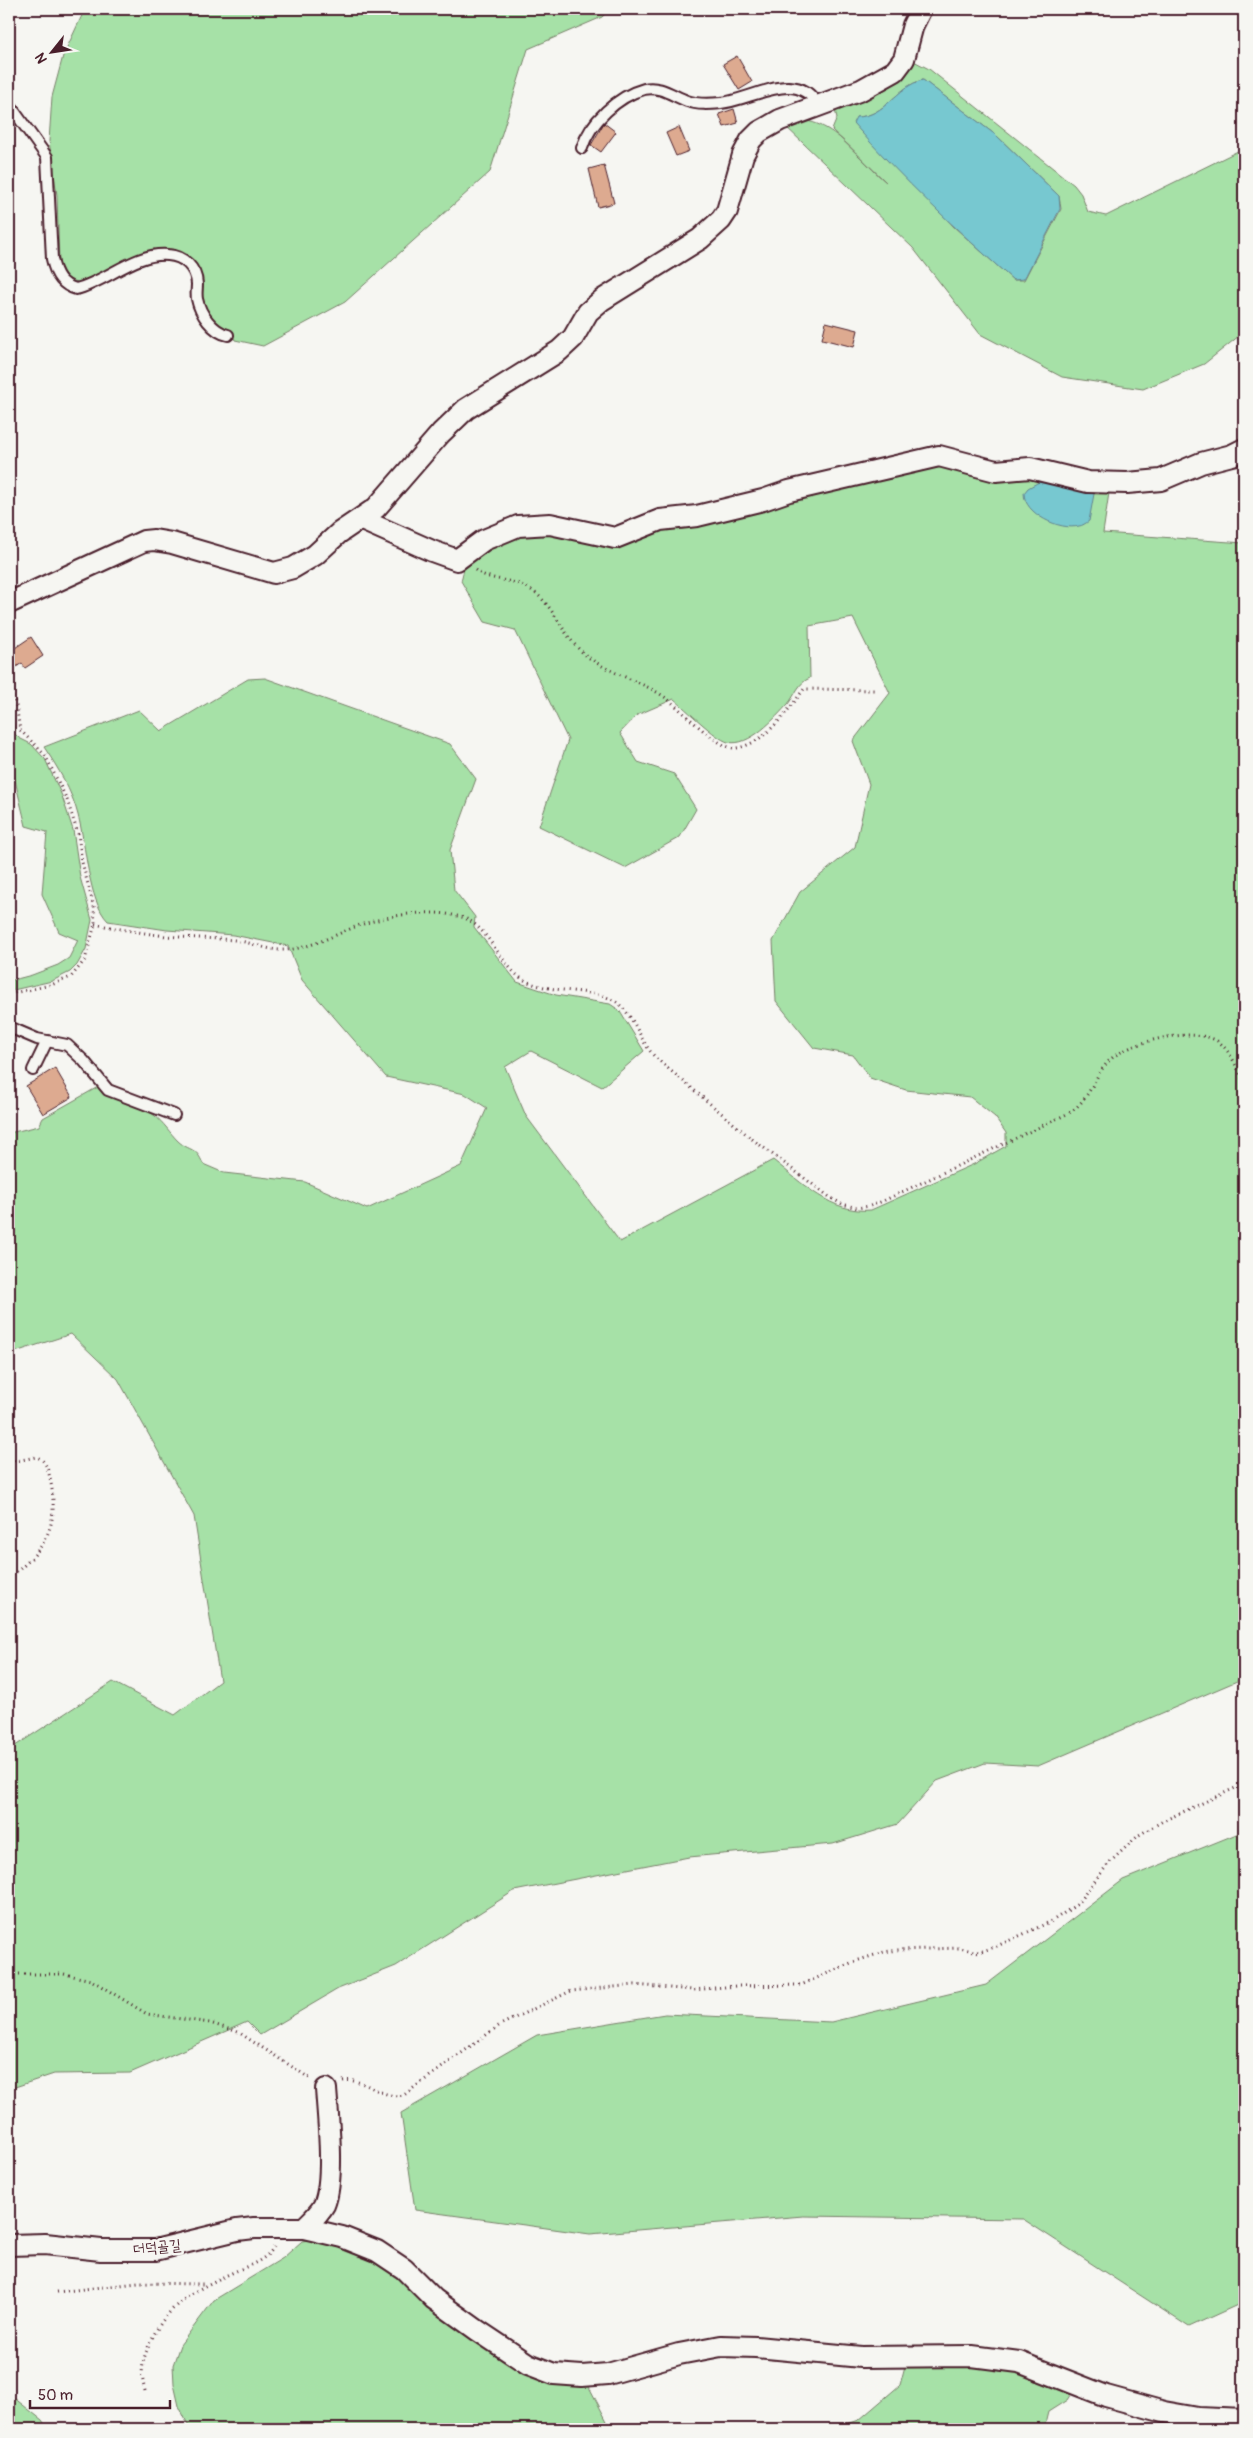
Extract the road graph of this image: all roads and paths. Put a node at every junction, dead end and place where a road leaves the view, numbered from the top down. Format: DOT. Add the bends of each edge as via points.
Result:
graph roads {
  1 [pos="921,9"];
  2 [pos="9,104"];
  3 [pos="818,106"];
  4 [pos="582,148"];
  5 [pos="228,335"];
  6 [pos="1244,449"];
  7 [pos="362,520"];
  8 [pos="457,560"];
  9 [pos="9,603"];
  10 [pos="9,687"];
  11 [pos="876,690"];
  12 [pos="96,924"];
  13 [pos="9,994"];
  14 [pos="9,1027"];
  15 [pos="47,1041"];
  16 [pos="33,1070"];
  17 [pos="1244,1082"];
  18 [pos="174,1115"];
  19 [pos="9,1460"];
  20 [pos="9,1578"];
  21 [pos="1244,1784"];
  22 [pos="9,1974"];
  23 [pos="326,2089"];
  24 [pos="284,2228"];
  25 [pos="304,2228"];
  26 [pos="9,2245"];
  27 [pos="208,2284"];
  28 [pos="57,2292"];
  29 [pos="145,2391"];
  30 [pos="1244,2420"];
  1 -- 3 [label="street" via="900,66 873,85"];
  2 -- 5 [label="lane" via="47,157 52,259 62,283 76,289 148,257 177,256 194,272 198,302 205,317 218,331"];
  3 -- 4 [label="lane" via="807,92 793,87 774,88 745,99 714,104 688,102 652,88 632,94 608,111 589,131"];
  3 -- 7 [label="street" via="780,120 759,132 742,155 727,211 721,220 700,239 602,300 588,312 573,338 559,351 466,409"];
  6 -- 8 [label="street" via="1161,480 1127,483 1088,482 1030,468 996,470 939,456 697,516 660,520 615,538 550,524 518,526 484,540"];
  7 -- 8 [label="street"];
  7 -- 9 [label="street" via="340,533 305,562 283,572 265,571 154,540 137,543"];
  8 -- 11 [label="path" via="484,576 527,587 544,602 582,652 656,690 730,748 748,743 769,730 804,689"];
  10 -- 12 [label="path" via="20,730 45,755 67,800 78,834"];
  12 -- 13 [label="path" via="85,960 71,977"];
  12 -- 17 [label="path" via="167,936 234,940 285,950 308,946 392,917 441,914 461,917 482,932 509,966 525,980 551,989 595,995 615,1002 625,1011 647,1049 658,1059 792,1170 831,1198 849,1206 870,1206 884,1201 1069,1112 1090,1093 1112,1058 1160,1039 1193,1035 1219,1042"];
  14 -- 15 [label="lane"];
  15 -- 16 [label="lane"];
  15 -- 18 [label="lane" via="67,1045 74,1050 108,1090"];
  19 -- 20 [label="path" via="16,1462 36,1458 44,1462 50,1476 55,1513 41,1546"];
  21 -- 23 [label="path" via="1162,1821 1139,1835 1118,1853 1084,1897 1064,1915 979,1952 959,1948 884,1952 801,1985 693,1990 635,1985 571,1991 500,2026 404,2095 383,2094 350,2080"];
  22 -- 23 [label="path" via="64,1974 91,1980 147,2014 225,2027 238,2032"];
  23 -- 25 [label="street" via="327,2192 319,2212"];
  24 -- 25 [label="street, 더덕골길"];
  24 -- 26 [label="street, 더덕골길" via="237,2230 155,2250"];
  24 -- 27 [label="path" via="267,2256"];
  25 -- 30 [label="street, 더덕골길" via="342,2237 377,2251 404,2269 434,2299 513,2355 560,2375 608,2374 721,2346 861,2358 972,2356 1019,2362 1106,2396 1164,2412 1198,2418"];
  27 -- 28 [label="path" via="114,2284"];
  27 -- 29 [label="path" via="180,2301 153,2336 141,2367"];
}
